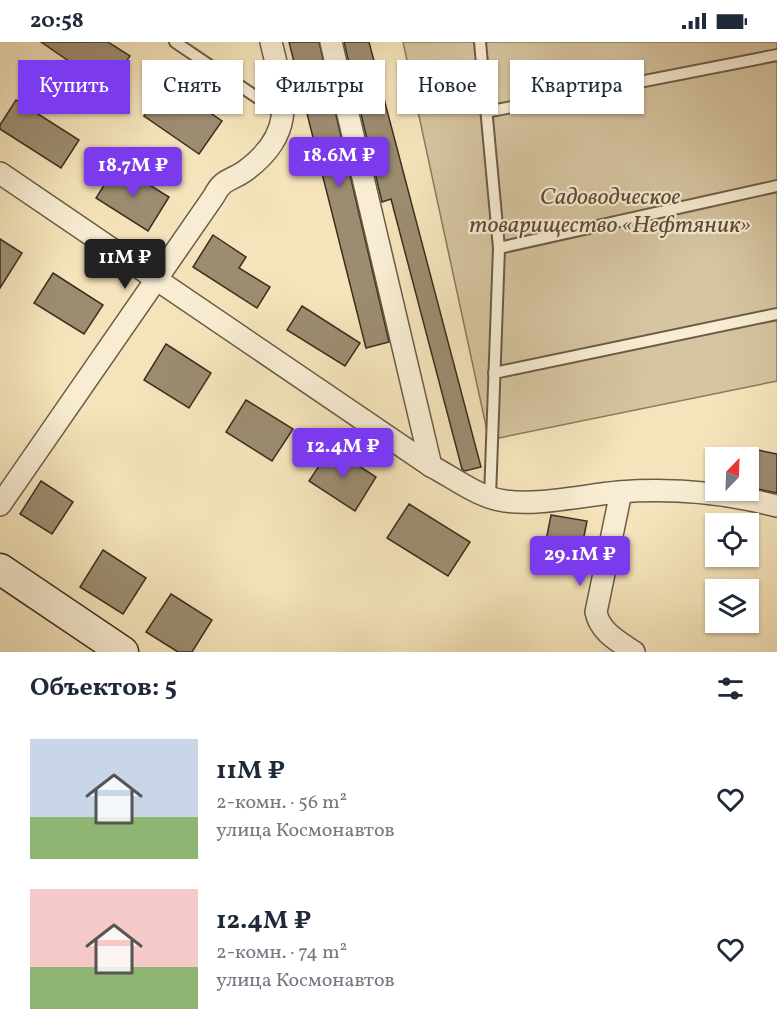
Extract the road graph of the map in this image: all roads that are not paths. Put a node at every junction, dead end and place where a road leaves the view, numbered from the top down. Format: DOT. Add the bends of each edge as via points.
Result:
graph roads {
  1 [pos="175,42"];
  2 [pos="271,42"];
  3 [pos="331,42"];
  4 [pos="480,42"];
  5 [pos="777,55"];
  6 [pos="482,60"];
  7 [pos="498,110"];
  8 [pos="486,114"];
  9 [pos="283,115"];
  10 [pos="0,172"];
  11 [pos="777,186"];
  12 [pos="499,248"];
  13 [pos="156,279"];
  14 [pos="777,314"];
  15 [pos="494,374"];
  16 [pos="431,466"];
  17 [pos="621,492"];
  18 [pos="490,497"];
  19 [pos="0,505"];
  20 [pos="777,506"];
  21 [pos="0,569"];
  22 [pos="123,652"];
  23 [pos="634,652"];
  1 -- 9 [label="lane"];
  2 -- 9 [label="street" via="284,95"];
  3 -- 16 [label="street"];
  4 -- 6 [label="lane"];
  5 -- 7 [label="lane"];
  8 -- 12 [label="lane"];
  9 -- 13 [label="street" via="277,135 260,160 219,186"];
  10 -- 13 [label="street"];
  11 -- 12 [label="lane"];
  12 -- 15 [label="lane"];
  13 -- 16 [label="street"];
  13 -- 19 [label="street"];
  14 -- 15 [label="lane"];
  15 -- 18 [label="lane"];
  16 -- 18 [label="street"];
  17 -- 18 [label="street" via="521,502"];
  17 -- 20 [label="street" via="688,491"];
  17 -- 23 [label="street" via="596,612 604,631"];
  21 -- 22 [label="street"];
}
